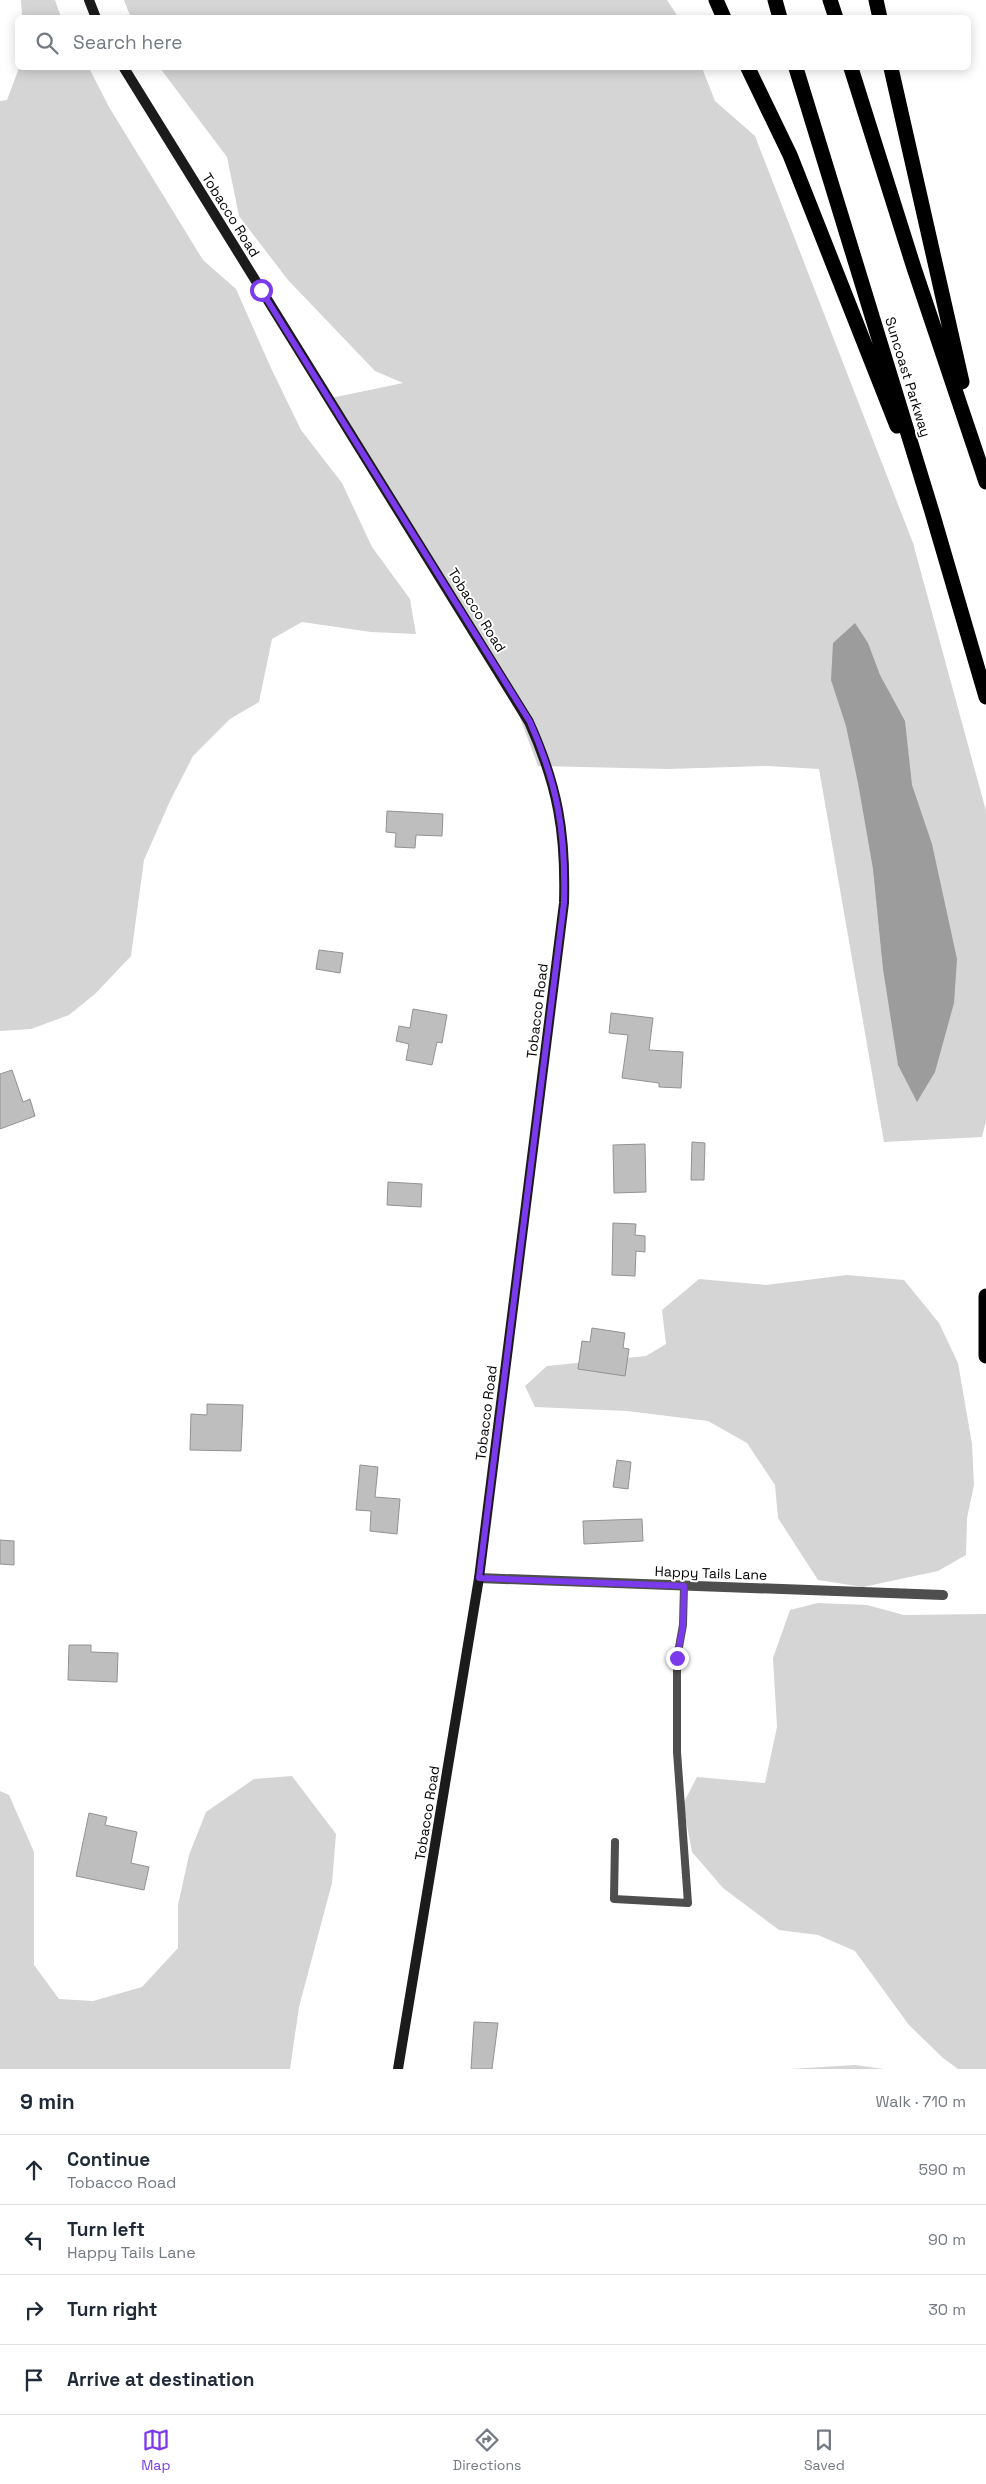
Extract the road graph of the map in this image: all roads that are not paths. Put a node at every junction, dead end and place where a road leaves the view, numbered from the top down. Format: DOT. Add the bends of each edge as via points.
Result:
graph roads {
  1 [pos="89,0"];
  2 [pos="716,0"];
  3 [pos="775,0"];
  4 [pos="830,0"];
  5 [pos="876,0"];
  6 [pos="95,15"];
  7 [pos="723,15"];
  8 [pos="779,15"];
  9 [pos="835,15"];
  10 [pos="879,15"];
  11 [pos="125,70"];
  12 [pos="749,70"];
  13 [pos="797,70"];
  14 [pos="852,70"];
  15 [pos="891,70"];
  16 [pos="979,457"];
  17 [pos="986,482"];
  18 [pos="932,512"];
  19 [pos="986,698"];
  20 [pos="986,1296"];
  21 [pos="986,1356"];
  22 [pos="479,1578"];
  23 [pos="684,1586"];
  24 [pos="943,1595"];
  25 [pos="615,1842"];
  26 [pos="398,2069"];
  1 -- 6 [label="street"];
  2 -- 7 [label="highway"];
  3 -- 8 [label="highway"];
  4 -- 9 [label="highway"];
  5 -- 10 [label="highway"];
  11 -- 22 [label="street, Tobacco Road" via="530,722 559,811 566,864 564,903"];
  12 -- 18 [label="highway" via="793,163"];
  13 -- 18 [label="highway, Suncoast Parkway"];
  14 -- 16 [label="highway" via="914,268"];
  15 -- 16 [label="highway"];
  16 -- 17 [label="highway"];
  18 -- 19 [label="highway, Suncoast Parkway"];
  20 -- 21 [label="highway"];
  22 -- 23 [label="street, Happy Tails Lane"];
  22 -- 26 [label="street, Tobacco Road"];
  23 -- 24 [label="street, Happy Tails Lane"];
  23 -- 25 [label="lane" via="683,1625 677,1658 677,1752 688,1903 614,1899"];
}
